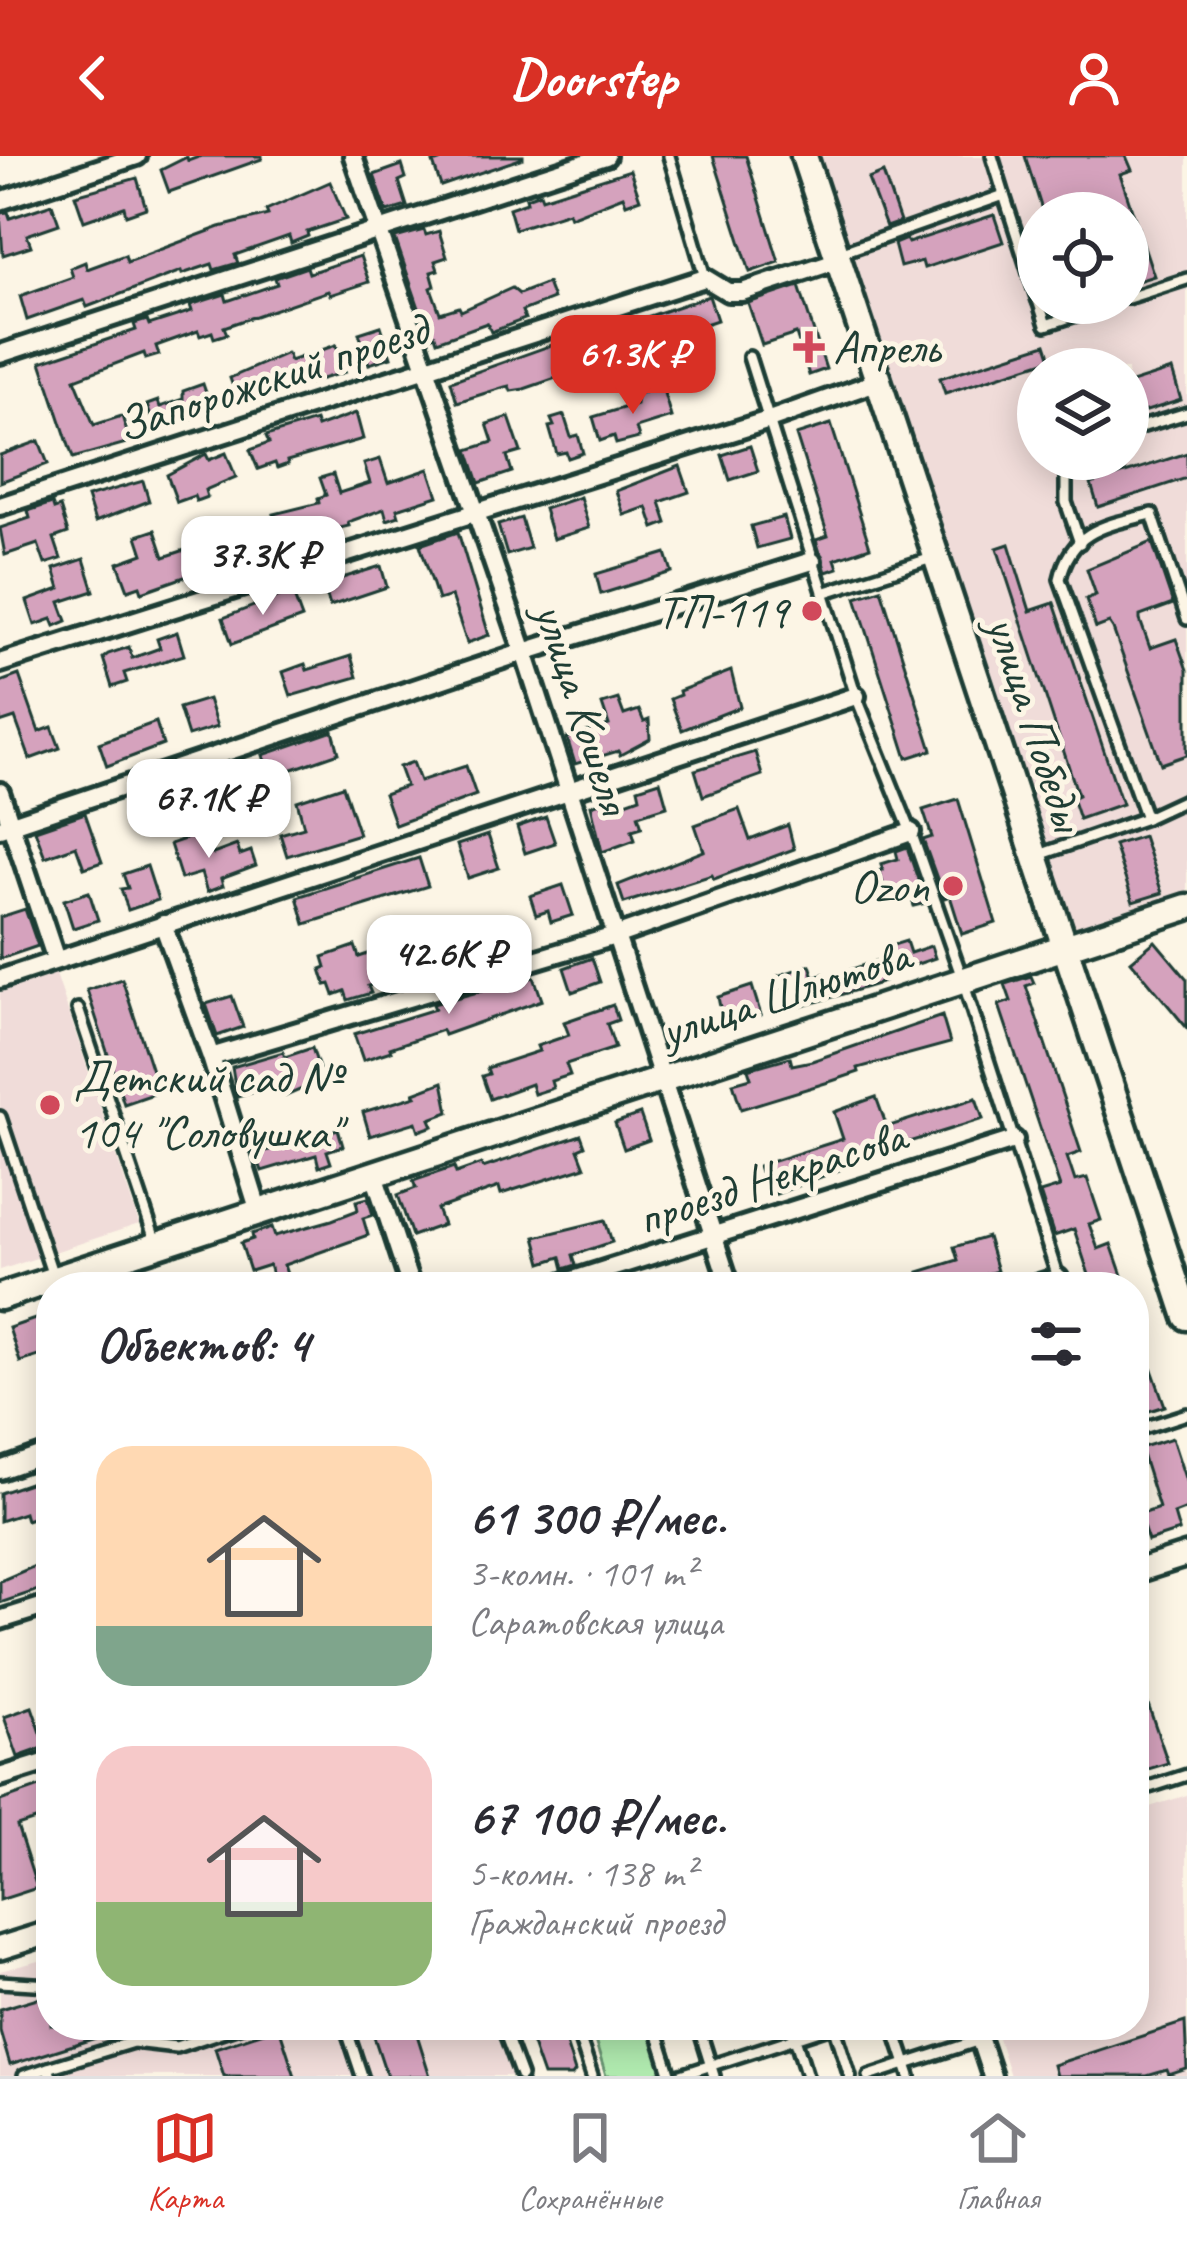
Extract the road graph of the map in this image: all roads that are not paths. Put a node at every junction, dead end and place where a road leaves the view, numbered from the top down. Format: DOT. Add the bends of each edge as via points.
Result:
graph roads {
  1 [pos="137,156"];
  2 [pos="353,156"];
  3 [pos="606,156"];
  4 [pos="669,156"];
  5 [pos="804,156"];
  6 [pos="992,156"];
  7 [pos="1004,196"];
  8 [pos="0,201"];
  9 [pos="377,230"];
  10 [pos="1017,237"];
  11 [pos="838,257"];
  12 [pos="705,278"];
  13 [pos="1187,279"];
  14 [pos="1149,291"];
  15 [pos="0,354"];
  16 [pos="748,356"];
  17 [pos="426,368"];
  18 [pos="879,381"];
  19 [pos="1187,413"];
  20 [pos="769,420"];
  21 [pos="1149,425"];
  22 [pos="1066,480"];
  23 [pos="0,506"];
  24 [pos="474,512"];
  25 [pos="1080,543"];
  26 [pos="937,556"];
  27 [pos="812,561"];
  28 [pos="823,593"];
  29 [pos="1187,619"];
  30 [pos="524,652"];
  31 [pos="0,663"];
  32 [pos="856,696"];
  33 [pos="568,788"];
  34 [pos="0,792"];
  35 [pos="1187,799"];
  36 [pos="1146,818"];
  37 [pos="5,826"];
  38 [pos="911,832"];
  39 [pos="1036,856"];
  40 [pos="1182,916"];
  41 [pos="163,925"];
  42 [pos="618,935"];
  43 [pos="1066,947"];
  44 [pos="56,960"];
  45 [pos="0,979"];
  46 [pos="963,980"];
  47 [pos="79,1009"];
  48 [pos="211,1057"];
  49 [pos="662,1078"];
  50 [pos="0,1117"];
  51 [pos="1014,1140"];
  52 [pos="374,1175"];
  53 [pos="259,1213"];
  54 [pos="713,1236"];
  55 [pos="157,1245"];
  56 [pos="52,1272"];
  57 [pos="106,1272"];
  58 [pos="406,1272"];
  59 [pos="598,1272"];
  60 [pos="725,1272"];
  61 [pos="1056,1272"];
  62 [pos="36,1285"];
  63 [pos="0,1297"];
  64 [pos="1187,1317"];
  65 [pos="1187,1414"];
  66 [pos="1149,1426"];
  67 [pos="36,1458"];
  68 [pos="0,1470"];
  69 [pos="1187,1555"];
  70 [pos="1149,1567"];
  71 [pos="36,1609"];
  72 [pos="0,1620"];
  73 [pos="36,1766"];
  74 [pos="1187,1775"];
  75 [pos="0,1777"];
  76 [pos="1149,1787"];
  77 [pos="36,1936"];
  78 [pos="1,1945"];
  79 [pos="0,1982"];
  80 [pos="36,1984"];
  81 [pos="197,2040"];
  82 [pos="350,2040"];
  83 [pos="508,2040"];
  84 [pos="580,2040"];
  85 [pos="661,2040"];
  86 [pos="703,2040"];
  87 [pos="790,2040"];
  88 [pos="796,2040"];
  89 [pos="839,2040"];
  90 [pos="898,2040"];
  91 [pos="959,2040"];
  92 [pos="981,2040"];
  93 [pos="906,2063"];
  94 [pos="713,2071"];
  95 [pos="50,2072"];
  96 [pos="24,2076"];
  97 [pos="362,2076"];
  98 [pos="521,2076"];
  99 [pos="592,2076"];
  100 [pos="675,2076"];
  101 [pos="807,2076"];
  102 [pos="850,2076"];
  103 [pos="869,2076"];
  104 [pos="910,2076"];
  105 [pos="992,2076"];
  1 -- 8 [label="street"];
  2 -- 9 [label="street, улица Кошеля"];
  3 -- 9 [label="street"];
  4 -- 12 [label="lane"];
  5 -- 11 [label="main road, улица Победы"];
  6 -- 7 [label="lane"];
  7 -- 10 [label="lane"];
  7 -- 11 [label="lane"];
  9 -- 15 [label="street"];
  9 -- 17 [label="street, улица Кошеля"];
  11 -- 12 [label="street" via="742,292"];
  11 -- 18 [label="main road, улица Победы"];
  12 -- 17 [label="street, Запорожский проезд"];
  13 -- 14 [label="lane"];
  16 -- 20 [label="lane"];
  17 -- 23 [label="street, Запорожский проезд"];
  17 -- 24 [label="street, улица Кошеля"];
  18 -- 20 [label="street"];
  18 -- 26 [label="main road, улица Победы"];
  19 -- 21 [label="lane"];
  20 -- 24 [label="street"];
  20 -- 27 [label="lane"];
  22 -- 25 [label="lane"];
  24 -- 30 [label="street, улица Кошеля"];
  24 -- 31 [label="street"];
  25 -- 29 [label="lane" via="1094,529 1153,514"];
  25 -- 36 [label="lane" via="1065,557 1060,579"];
  26 -- 28 [label="lane"];
  26 -- 39 [label="main road, улица Победы"];
  27 -- 28 [label="lane"];
  27 -- 30 [label="street"];
  28 -- 32 [label="lane"];
  30 -- 33 [label="street, улица Кошеля"];
  30 -- 37 [label="street"];
  32 -- 33 [label="street"];
  32 -- 38 [label="lane"];
  33 -- 41 [label="street"];
  33 -- 42 [label="street, улица Кошеля"];
  34 -- 37 [label="street"];
  35 -- 36 [label="lane"];
  36 -- 39 [label="lane"];
  37 -- 44 [label="street"];
  38 -- 42 [label="street"];
  38 -- 46 [label="lane"];
  39 -- 43 [label="main road, улица Победы"];
  40 -- 43 [label="main road, улица Шлютова"];
  41 -- 44 [label="street"];
  41 -- 48 [label="street"];
  42 -- 48 [label="street"];
  42 -- 49 [label="street, улица Кошеля"];
  43 -- 46 [label="main road, улица Шлютова"];
  43 -- 64 [label="main road, улица Победы"];
  44 -- 45 [label="street"];
  46 -- 49 [label="main road, улица Шлютова"];
  46 -- 51 [label="lane"];
  47 -- 55 [label="lane"];
  48 -- 53 [label="street"];
  49 -- 52 [label="main road, улица Шлютова"];
  49 -- 54 [label="street, улица Кошеля"];
  50 -- 56 [label="lane"];
  51 -- 54 [label="street, проезд Некрасова"];
  51 -- 61 [label="lane"];
  52 -- 53 [label="main road, улица Шлютова"];
  52 -- 58 [label="street"];
  53 -- 55 [label="main road, улица Шлютова"];
  54 -- 59 [label="street, проезд Некрасова"];
  54 -- 60 [label="street, улица Кошеля"];
  55 -- 57 [label="main road, улица Шлютова"];
  62 -- 63 [label="main road, улица Шлютова"];
  65 -- 66 [label="lane"];
  67 -- 68 [label="street"];
  69 -- 70 [label="street"];
  71 -- 72 [label="street"];
  73 -- 75 [label="street"];
  74 -- 76 [label="lane"];
  77 -- 78 [label="street"];
  79 -- 80 [label="lane"];
  81 -- 95 [label="lane" via="176,2047 133,2042"];
  82 -- 97 [label="lane"];
  83 -- 98 [label="lane"];
  84 -- 99 [label="lane"];
  85 -- 100 [label="lane"];
  86 -- 94 [label="lane"];
  87 -- 94 [label="lane"];
  88 -- 101 [label="lane"];
  89 -- 102 [label="lane"];
  90 -- 93 [label="lane"];
  91 -- 93 [label="lane"];
  92 -- 105 [label="street"];
  93 -- 103 [label="lane"];
  93 -- 104 [label="lane"];
  94 -- 100 [label="lane"];
  95 -- 96 [label="lane"];
}
